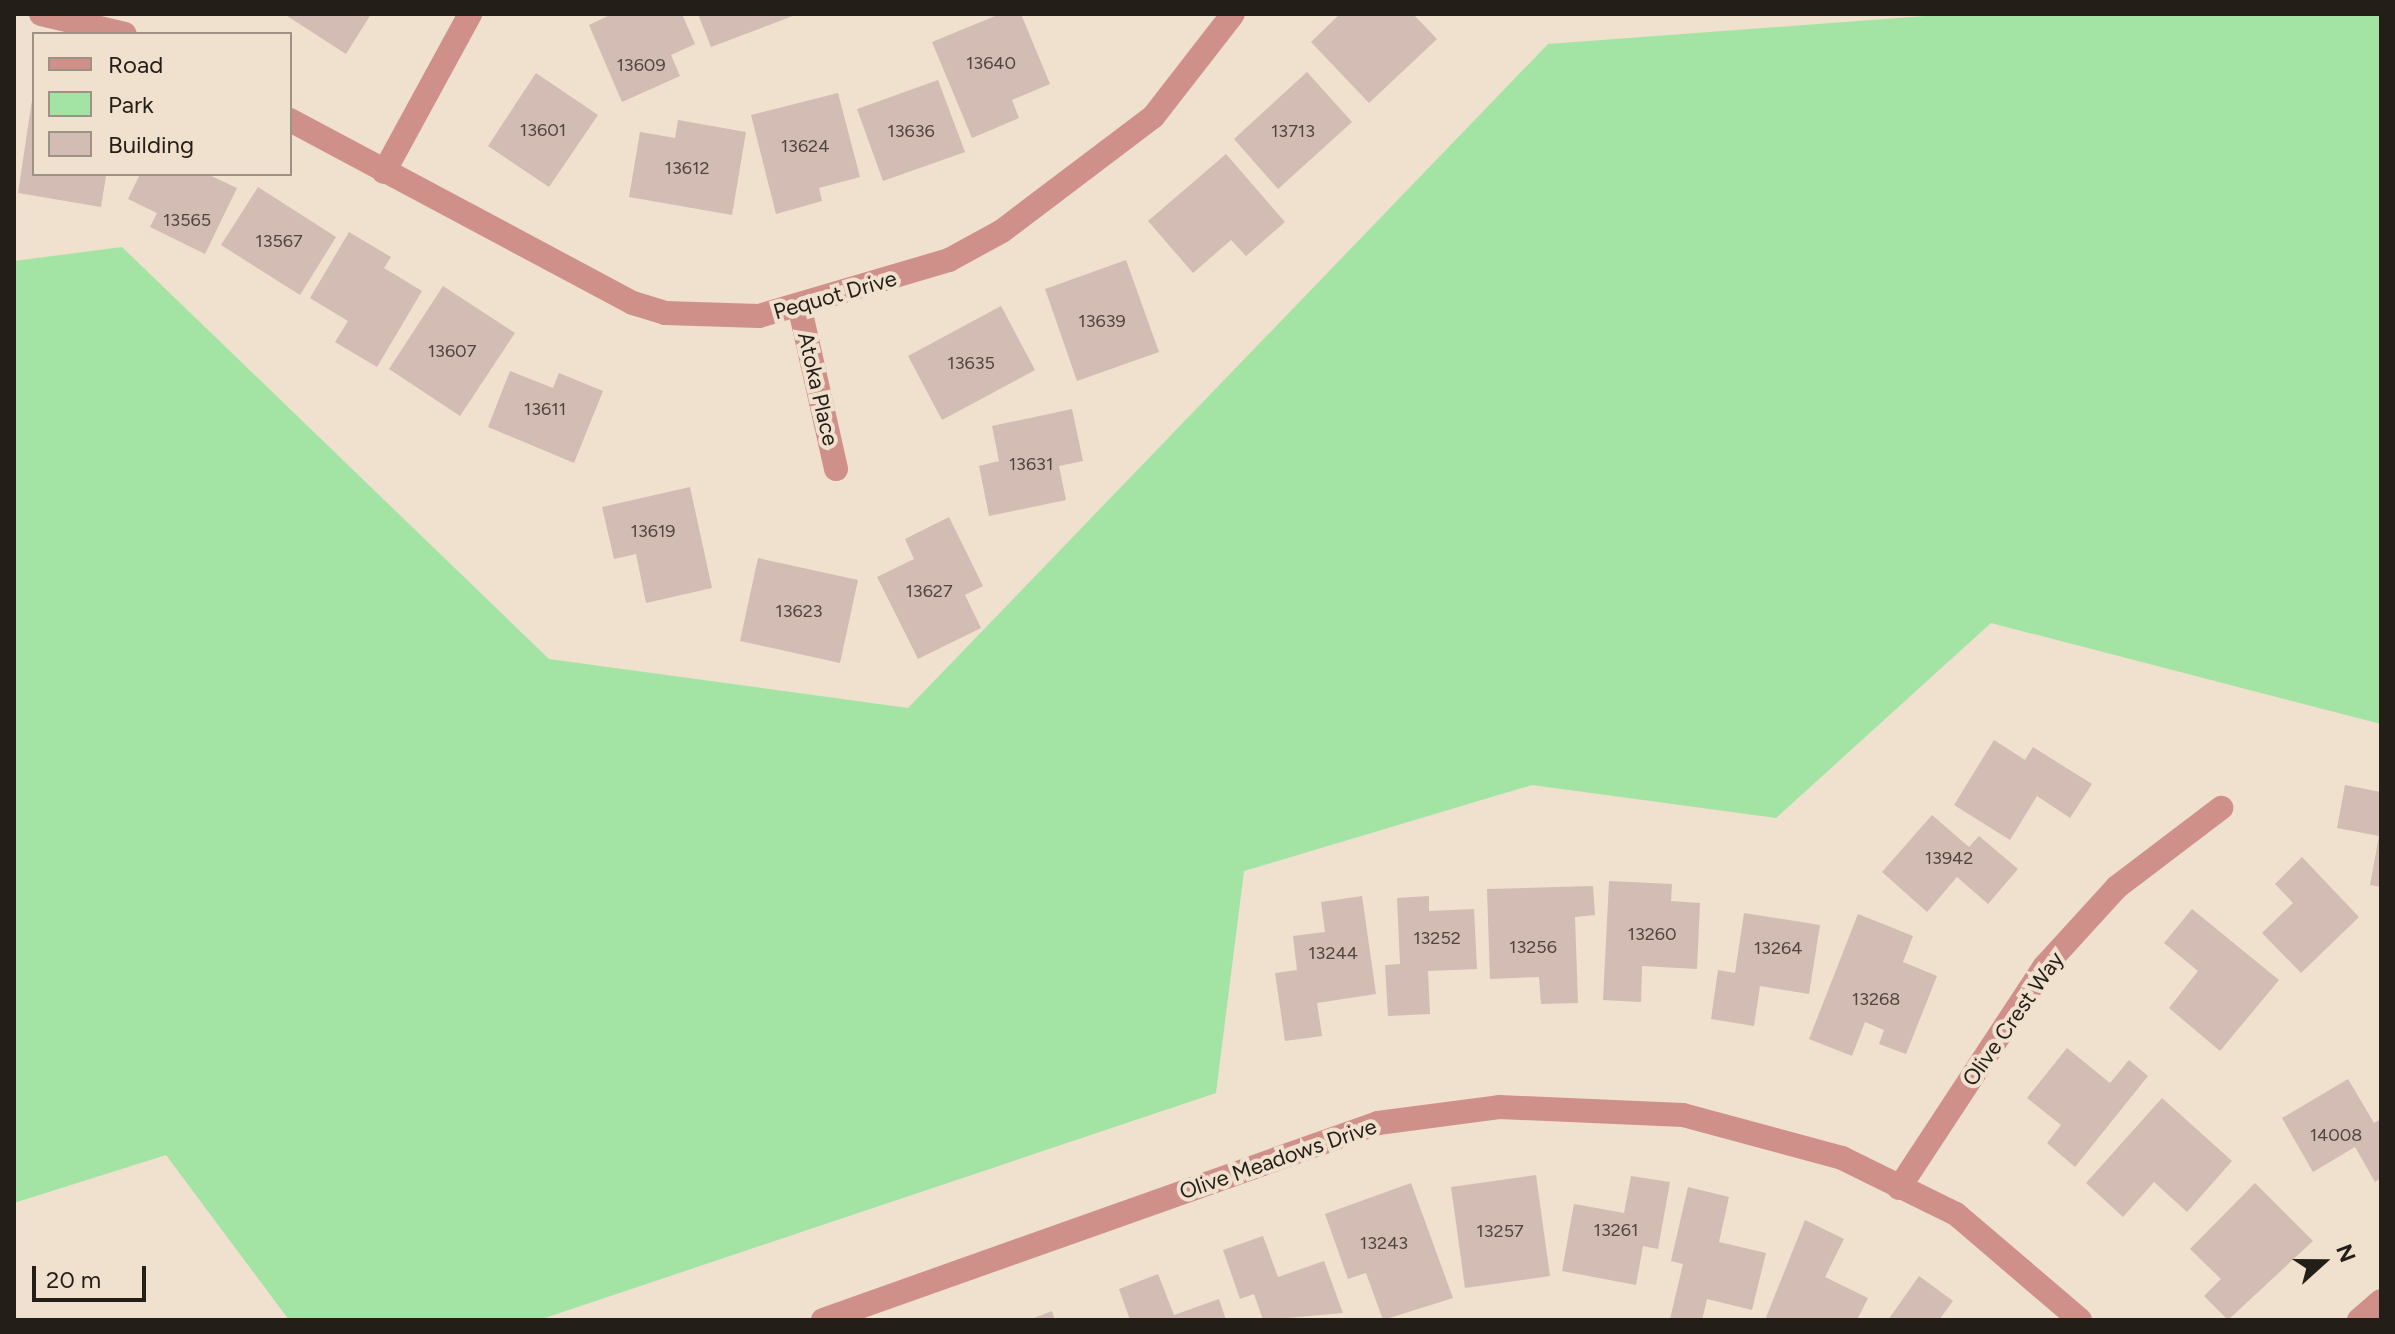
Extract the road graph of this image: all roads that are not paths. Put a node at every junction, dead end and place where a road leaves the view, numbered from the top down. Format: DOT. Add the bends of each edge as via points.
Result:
graph roads {
  1 [pos="41,14"];
  2 [pos="470,14"];
  3 [pos="1233,14"];
  4 [pos="117,32"];
  5 [pos="292,121"];
  6 [pos="384,172"];
  7 [pos="800,309"];
  8 [pos="836,469"];
  9 [pos="2221,808"];
  10 [pos="1899,1188"];
  11 [pos="2381,1301"];
  12 [pos="823,1320"];
  13 [pos="2080,1320"];
  14 [pos="2359,1320"];
  1 -- 4 [label="street"];
  2 -- 6 [label="street"];
  3 -- 7 [label="street, Pequot Drive" via="1153,117 1002,231 949,260"];
  5 -- 6 [label="street, Pequot Drive"];
  6 -- 7 [label="street, Pequot Drive" via="633,303 665,313 759,316"];
  7 -- 8 [label="street, Atoka Place"];
  9 -- 10 [label="street, Olive Crest Way" via="2117,887 2044,967"];
  10 -- 12 [label="street, Olive Meadows Drive" via="1842,1158 1683,1115 1499,1107 1378,1123"];
  10 -- 13 [label="street, Olive Meadows Drive" via="1956,1214"];
  11 -- 14 [label="street"];
}
